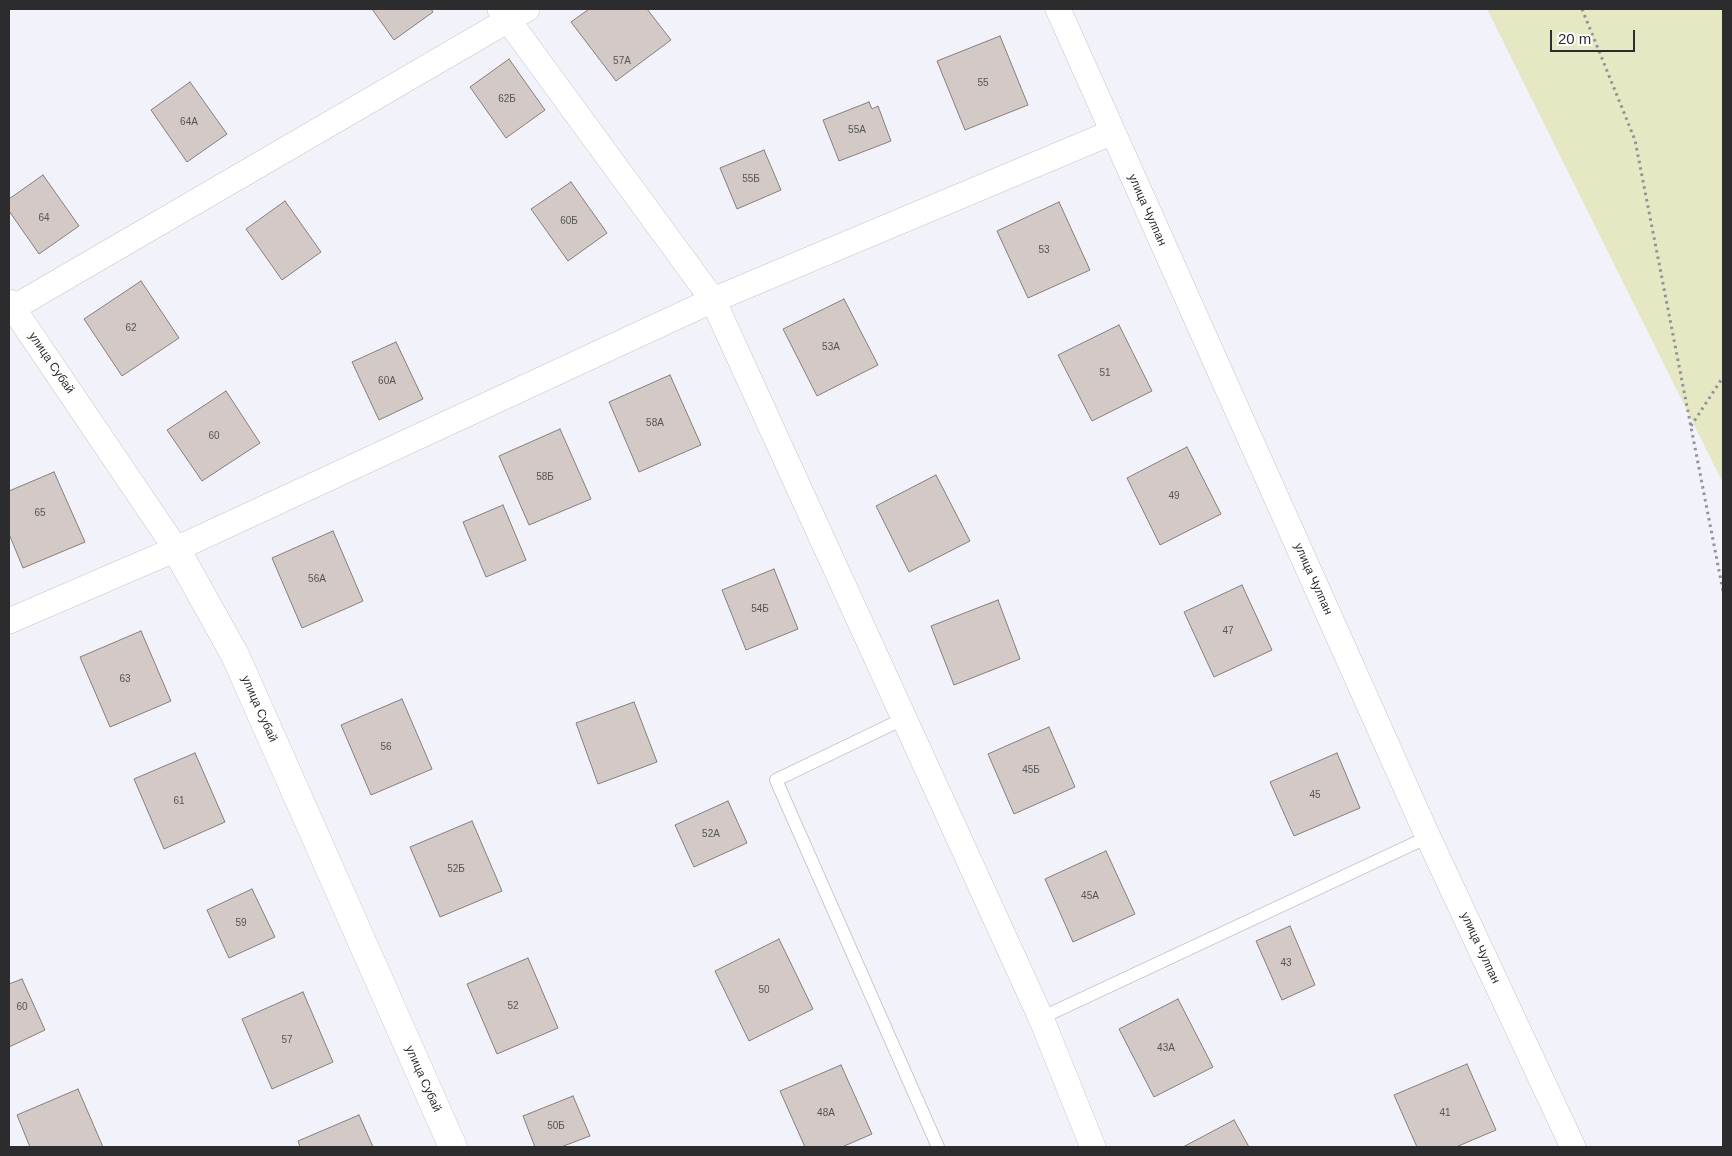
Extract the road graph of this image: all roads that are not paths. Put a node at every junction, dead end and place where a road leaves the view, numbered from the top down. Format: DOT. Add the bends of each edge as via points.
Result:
graph roads {
  1 [pos="1058,9"];
  2 [pos="512,13"];
  3 [pos="1113,132"];
  4 [pos="713,300"];
  5 [pos="11,305"];
  6 [pos="176,549"];
  7 [pos="9,621"];
  8 [pos="905,718"];
  9 [pos="1428,836"];
  10 [pos="1041,1018"];
  11 [pos="454,1147"];
  12 [pos="938,1147"];
  13 [pos="1093,1147"];
  14 [pos="1573,1147"];
  1 -- 3 [label="street, улица Чулпан"];
  2 -- 4 [label="street"];
  2 -- 5 [label="street"];
  3 -- 4 [label="street"];
  3 -- 9 [label="street, улица Чулпан"];
  4 -- 6 [label="street"];
  4 -- 8 [label="street"];
  5 -- 6 [label="street, улица Субай"];
  6 -- 7 [label="street"];
  6 -- 11 [label="street, улица Субай" via="235,655"];
  8 -- 10 [label="street"];
  8 -- 12 [label="lane" via="776,780"];
  9 -- 10 [label="lane"];
  9 -- 14 [label="street, улица Чулпан"];
  10 -- 13 [label="street"];
}
